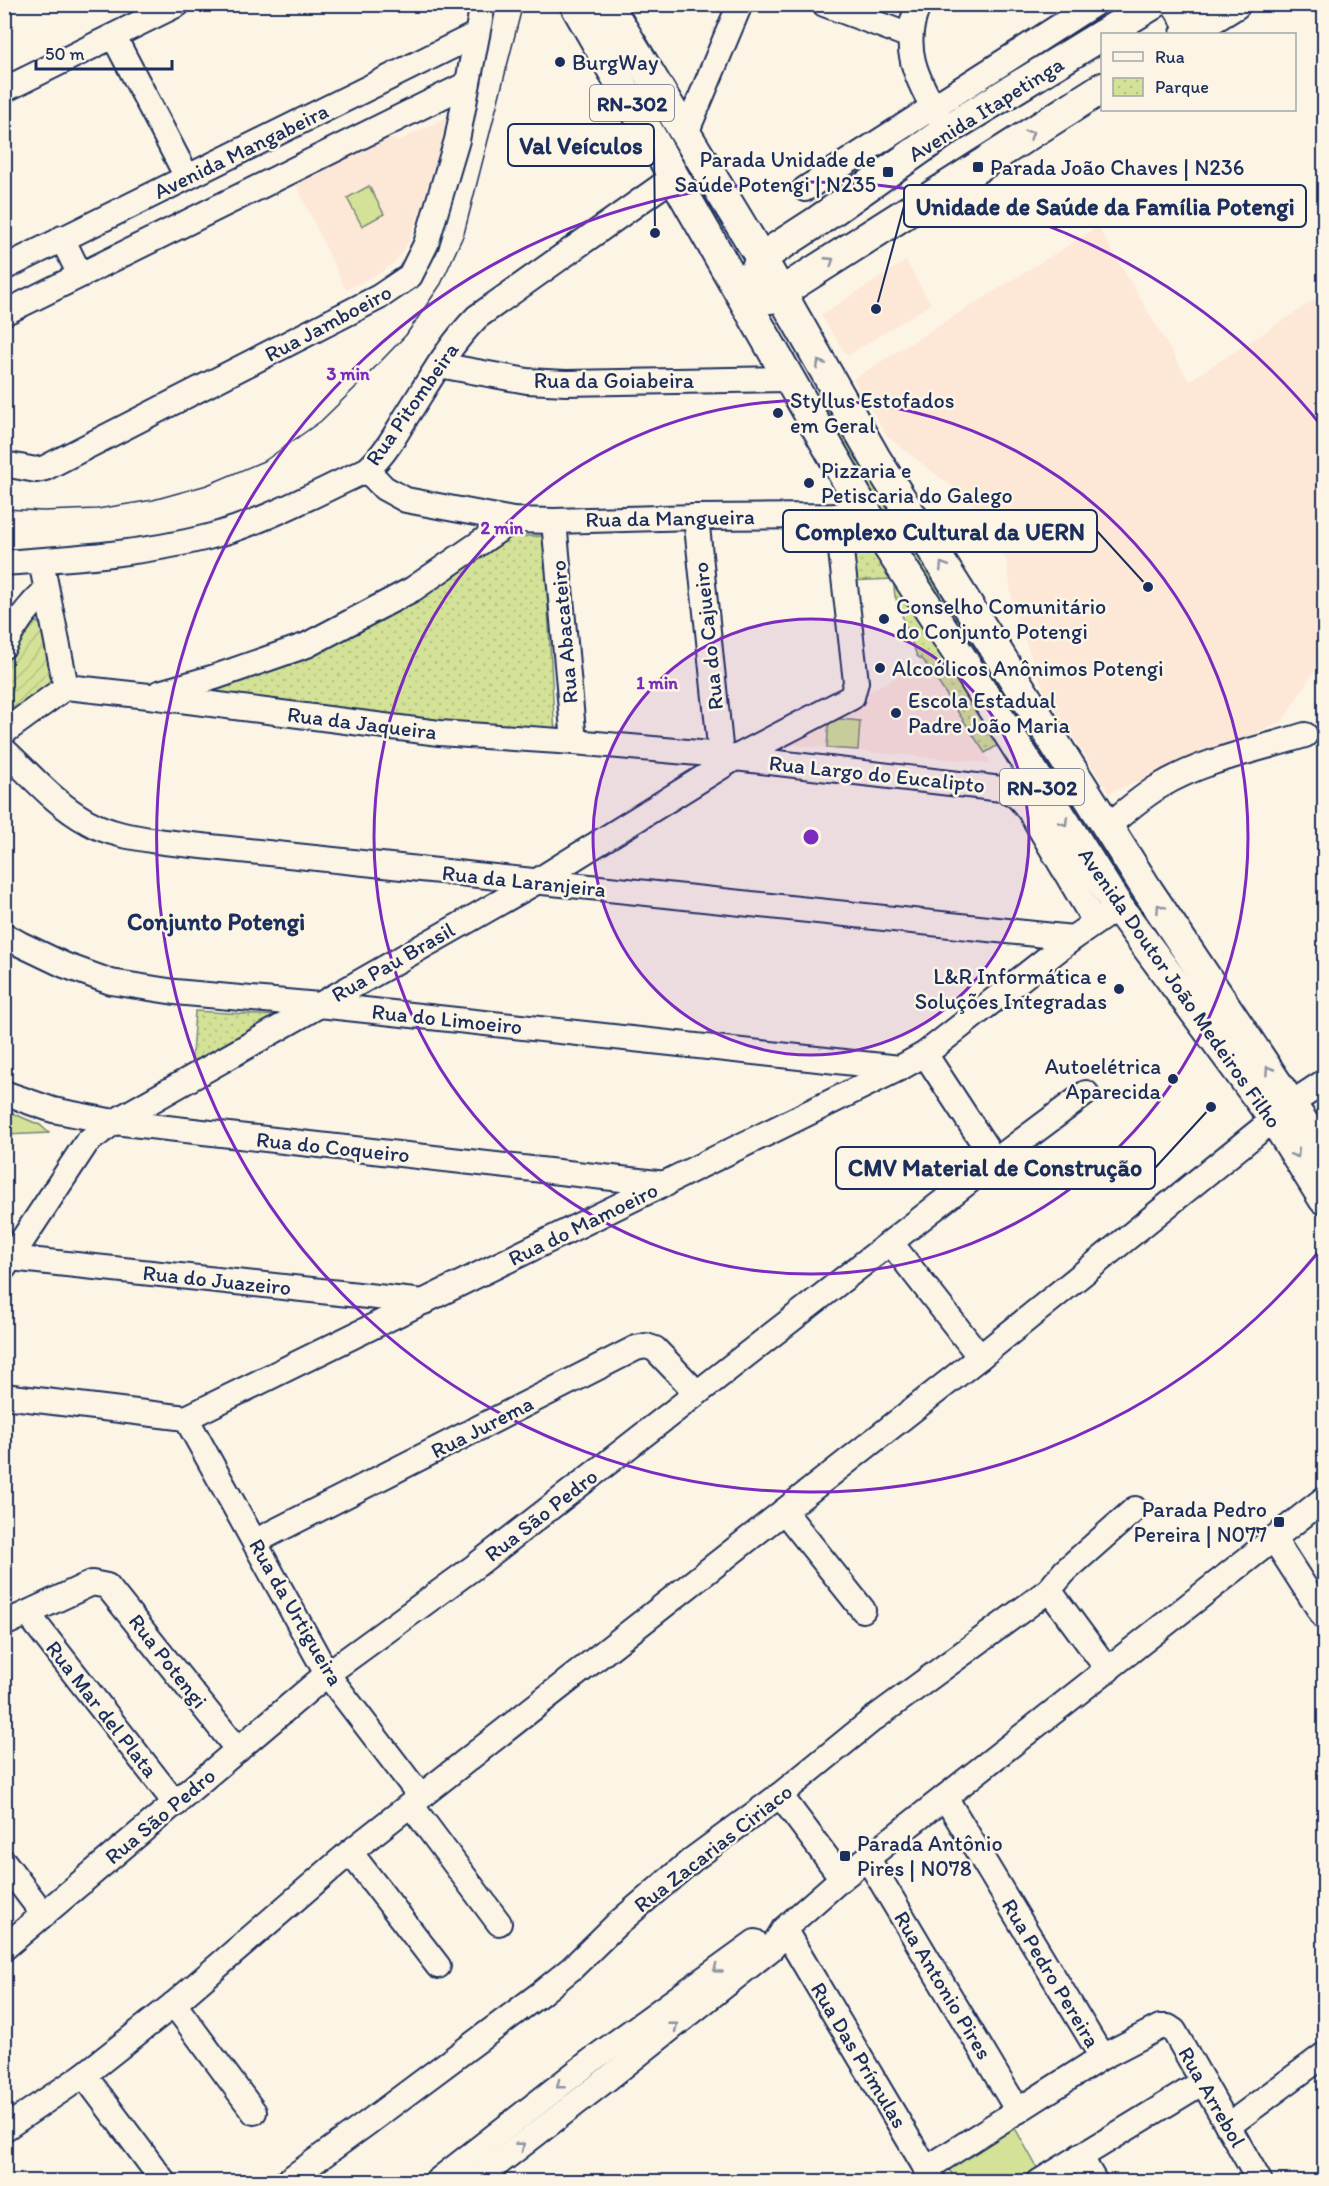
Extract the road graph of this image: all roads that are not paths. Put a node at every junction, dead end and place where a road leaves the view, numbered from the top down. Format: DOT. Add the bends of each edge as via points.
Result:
graph roads {
  1 [pos="178,4"];
  2 [pos="483,4"];
  3 [pos="575,4"];
  4 [pos="607,4"];
  5 [pos="740,4"];
  6 [pos="824,4"];
  7 [pos="919,4"];
  8 [pos="1094,4"];
  9 [pos="1153,4"];
  10 [pos="1177,4"];
  11 [pos="1230,6"];
  12 [pos="1189,32"];
  13 [pos="1106,33"];
  14 [pos="477,34"];
  15 [pos="910,36"];
  16 [pos="1101,36"];
  17 [pos="114,37"];
  18 [pos="468,84"];
  19 [pos="6,86"];
  20 [pos="1101,89"];
  21 [pos="940,118"];
  22 [pos="686,132"];
  23 [pos="187,177"];
  24 [pos="674,177"];
  25 [pos="805,189"];
  26 [pos="735,217"];
  27 [pos="818,221"];
  28 [pos="62,238"];
  29 [pos="760,258"];
  30 [pos="4,268"];
  31 [pos="80,275"];
  32 [pos="780,293"];
  33 [pos="748,299"];
  34 [pos="4,313"];
  35 [pos="439,365"];
  36 [pos="785,370"];
  37 [pos="14,466"];
  38 [pos="367,470"];
  39 [pos="850,512"];
  40 [pos="696,517"];
  41 [pos="513,520"];
  42 [pos="554,521"];
  43 [pos="41,561"];
  44 [pos="4,562"];
  45 [pos="46,590"];
  46 [pos="4,646"];
  47 [pos="963,661"];
  48 [pos="66,687"];
  49 [pos="149,696"];
  50 [pos="4,732"];
  51 [pos="1305,735"];
  52 [pos="574,742"];
  53 [pos="1058,748"];
  54 [pos="4,750"];
  55 [pos="728,757"];
  56 [pos="1108,826"];
  57 [pos="1094,870"];
  58 [pos="534,883"];
  59 [pos="1106,915"];
  60 [pos="4,935"];
  61 [pos="1073,938"];
  62 [pos="1193,958"];
  63 [pos="319,1005"];
  64 [pos="925,1054"];
  65 [pos="900,1068"];
  66 [pos="1324,1082"];
  67 [pos="4,1093"];
  68 [pos="1086,1093"];
  69 [pos="1283,1111"];
  70 [pos="114,1122"];
  71 [pos="1324,1154"];
  72 [pos="995,1161"];
  73 [pos="666,1184"];
  74 [pos="1324,1199"];
  75 [pos="891,1243"];
  76 [pos="7,1263"];
  77 [pos="424,1302"];
  78 [pos="980,1357"];
  79 [pos="697,1393"];
  80 [pos="4,1396"];
  81 [pos="186,1418"];
  82 [pos="1324,1499"];
  83 [pos="1135,1509"];
  84 [pos="784,1511"];
  85 [pos="1274,1539"];
  86 [pos="256,1542"];
  87 [pos="1049,1590"];
  88 [pos="863,1610"];
  89 [pos="28,1614"];
  90 [pos="1324,1617"];
  91 [pos="4,1623"];
  92 [pos="1108,1670"];
  93 [pos="327,1674"];
  94 [pos="238,1750"];
  95 [pos="780,1795"];
  96 [pos="945,1797"];
  97 [pos="416,1801"];
  98 [pos="176,1804"];
  99 [pos="350,1852"];
  100 [pos="868,1859"];
  101 [pos="4,1862"];
  102 [pos="843,1878"];
  103 [pos="44,1914"];
  104 [pos="499,1923"];
  105 [pos="784,1929"];
  106 [pos="4,1948"];
  107 [pos="438,1966"];
  108 [pos="174,2004"];
  109 [pos="1324,2055"];
  110 [pos="596,2057"];
  111 [pos="1102,2057"];
  112 [pos="84,2075"];
  113 [pos="610,2077"];
  114 [pos="1203,2082"];
  115 [pos="1018,2111"];
  116 [pos="254,2112"];
  117 [pos="1228,2126"];
  118 [pos="4,2129"];
  119 [pos="1080,2156"];
  120 [pos="930,2175"];
  121 [pos="164,2181"];
  122 [pos="286,2181"];
  123 [pos="435,2181"];
  124 [pos="474,2181"];
  125 [pos="1039,2181"];
  126 [pos="1095,2181"];
  127 [pos="1260,2181"];
  1 -- 17 [label="street"];
  2 -- 14 [label="street, Rua Jamboeiro"];
  3 -- 24 [label="main road, Avenida Doutor João Medeiros Filho / RN-302"];
  4 -- 22 [label="main road, Avenida Doutor João Medeiros Filho / RN-302"];
  5 -- 22 [label="street"];
  6 -- 15 [label="street"];
  7 -- 15 [label="street"];
  8 -- 21 [label="street, Avenida Itapetinga"];
  9 -- 13 [label="main road, Avenida Itapetinga"];
  10 -- 12 [label="main road"];
  11 -- 12 [label="main road"];
  14 -- 18 [label="street, Rua Jamboeiro"];
  14 -- 23 [label="street, Avenida Mangabeira"];
  15 -- 21 [label="street" via="910,55 918,80"];
  16 -- 21 [label="main road, Avenida Itapetinga"];
  17 -- 19 [label="street"];
  17 -- 23 [label="street"];
  18 -- 31 [label="street, Avenida Mangabeira"];
  18 -- 37 [label="street, Rua Jamboeiro" via="426,244 410,276 379,297 45,468"];
  32 -- 20 [label="main road, Avenida Itapetinga, one-way"];
  21 -- 25 [label="street, Avenida Itapetinga"];
  21 -- 27 [label="main road, Avenida Itapetinga"];
  22 -- 26 [label="main road, Avenida Doutor João Medeiros Filho / RN-302"];
  23 -- 28 [label="street, Avenida Mangabeira"];
  24 -- 33 [label="main road, Avenida Doutor João Medeiros Filho / RN-302"];
  24 -- 35 [label="street, Rua Pitombeira" via="477,317"];
  26 -- 27 [label="main road" via="763,225"];
  26 -- 29 [label="main road, Avenida Doutor João Medeiros Filho / RN-302"];
  27 -- 29 [label="main road, Avenida Itapetinga"];
  28 -- 30 [label="street, Avenida Mangabeira"];
  28 -- 31 [label="street"];
  29 -- 32 [label="main road, Avenida Doutor João Medeiros Filho / RN-302"];
  29 -- 33 [label="main road"];
  31 -- 34 [label="street, Avenida Mangabeira"];
  32 -- 33 [label="main road" via="771,298"];
  53 -- 32 [label="main road, Avenida Doutor João Medeiros Filho / RN-302, one-way" via="875,458"];
  33 -- 36 [label="main road, Avenida Doutor João Medeiros Filho / RN-302"];
  35 -- 36 [label="street, Rua da Goiabeira" via="527,381 566,383"];
  35 -- 38 [label="street, Rua Pitombeira" via="391,442"];
  36 -- 39 [label="main road, Avenida Doutor João Medeiros Filho / RN-302"];
  38 -- 41 [label="street, Rua da Mangueira" via="384,488 406,500"];
  38 -- 43 [label="street, Rua Pitombeira" via="209,536 157,548"];
  39 -- 40 [label="street, Rua da Mangueira"];
  39 -- 47 [label="main road, Avenida Doutor João Medeiros Filho / RN-302"];
  39 -- 55 [label="street, Rua Largo do Eucalipto" via="856,682 852,697"];
  40 -- 42 [label="street, Rua da Mangueira"];
  40 -- 55 [label="street, Rua do Cajueiro"];
  41 -- 42 [label="street, Rua da Mangueira"];
  41 -- 49 [label="street" via="413,589 307,645"];
  42 -- 52 [label="street, Rua Abacateiro"];
  43 -- 44 [label="street, Rua Pitombeira"];
  43 -- 45 [label="street"];
  45 -- 46 [label="street" via="26,608"];
  45 -- 48 [label="street"];
  47 -- 53 [label="main road" via="977,657 988,666 1028,727"];
  47 -- 57 [label="main road, Avenida Doutor João Medeiros Filho / RN-302, one-way"];
  48 -- 49 [label="street, Rua da Jaqueira"];
  48 -- 50 [label="street"];
  49 -- 52 [label="street, Rua da Jaqueira" via="439,733"];
  51 -- 56 [label="street" via="1173,779 1158,786"];
  52 -- 55 [label="street, Rua da Jaqueira"];
  53 -- 56 [label="main road, Avenida Doutor João Medeiros Filho / RN-302"];
  54 -- 58 [label="street, Rua da Laranjeira" via="58,802 89,823 123,835"];
  55 -- 58 [label="street, Rua Pau Brasil"];
  55 -- 59 [label="street, Rua Largo do Eucalipto" via="1009,790 1020,798"];
  62 -- 56 [label="main road, Avenida Doutor João Medeiros Filho / RN-302, one-way"];
  57 -- 59 [label="main road, Avenida Doutor João Medeiros Filho / RN-302"];
  57 -- 62 [label="main road" via="1121,894 1175,964"];
  58 -- 61 [label="street, Rua da Laranjeira"];
  58 -- 63 [label="street, Rua Pau Brasil"];
  59 -- 61 [label="street, Rua do Mamoeiro"];
  59 -- 69 [label="main road, Avenida Doutor João Medeiros Filho / RN-302"];
  60 -- 63 [label="street, Rua do Limoeiro" via="64,965 111,982"];
  61 -- 64 [label="street, Rua do Mamoeiro"];
  69 -- 62 [label="main road, Avenida Doutor João Medeiros Filho / RN-302, one-way"];
  63 -- 65 [label="street, Rua do Limoeiro"];
  63 -- 70 [label="street, Rua Pau Brasil"];
  64 -- 65 [label="street, Rua do Mamoeiro"];
  64 -- 72 [label="street"];
  65 -- 73 [label="street, Rua do Mamoeiro"];
  66 -- 69 [label="street"];
  67 -- 70 [label="street, Rua do Coqueiro" via="53,1110"];
  68 -- 72 [label="street, Rua São Pedro"];
  69 -- 71 [label="main road, Avenida Doutor João Medeiros Filho / RN-302"];
  69 -- 74 [label="main road, Avenida Doutor João Medeiros Filho / RN-302, one-way"];
  69 -- 78 [label="street"];
  70 -- 73 [label="street, Rua do Coqueiro"];
  70 -- 76 [label="street, Rua Pau Brasil" via="87,1142"];
  72 -- 75 [label="street, Rua São Pedro"];
  73 -- 77 [label="street, Rua do Mamoeiro"];
  75 -- 78 [label="street"];
  75 -- 79 [label="street, Rua São Pedro"];
  76 -- 77 [label="street, Rua do Juazeiro"];
  77 -- 81 [label="street, Rua do Mamoeiro"];
  78 -- 84 [label="street"];
  79 -- 86 [label="street, Rua Jurema" via="655,1349 636,1348"];
  79 -- 93 [label="street, Rua São Pedro" via="474,1567"];
  80 -- 81 [label="street"];
  81 -- 86 [label="street, Rua da Urtigueira"];
  82 -- 85 [label="street"];
  83 -- 87 [label="street, Rua Zacarias Ciriaco"];
  84 -- 88 [label="street"];
  84 -- 97 [label="street"];
  85 -- 90 [label="street"];
  85 -- 92 [label="street"];
  86 -- 93 [label="street, Rua da Urtigueira"];
  87 -- 92 [label="street"];
  87 -- 95 [label="street, Rua Zacarias Ciriaco" via="872,1720"];
  89 -- 91 [label="street"];
  89 -- 94 [label="street, Rua Potengi" via="92,1583 107,1586"];
  89 -- 98 [label="street, Rua Mar del Plata"];
  92 -- 96 [label="street"];
  93 -- 94 [label="street, Rua São Pedro"];
  93 -- 97 [label="street, Rua da Urtigueira"];
  94 -- 98 [label="street, Rua São Pedro"];
  95 -- 102 [label="street"];
  95 -- 122 [label="street, Rua Zacarias Ciriaco" via="692,1860 540,1994"];
  96 -- 100 [label="street"];
  96 -- 111 [label="street, Rua Pedro Pereira"];
  97 -- 99 [label="street"];
  97 -- 104 [label="street, Rua da Urtigueira"];
  98 -- 103 [label="street, Rua São Pedro"];
  99 -- 107 [label="street"];
  99 -- 108 [label="street"];
  100 -- 102 [label="street"];
  100 -- 115 [label="street, Rua Antonio Pires"];
  101 -- 103 [label="street"];
  102 -- 105 [label="street"];
  103 -- 106 [label="street, Rua São Pedro"];
  105 -- 110 [label="street, one-way" via="764,1935"];
  113 -- 105 [label="street, one-way" via="772,1948"];
  105 -- 120 [label="street, Rua Das Prímulas"];
  108 -- 112 [label="street"];
  108 -- 116 [label="street"];
  109 -- 117 [label="street"];
  110 -- 113 [label="street"];
  110 -- 123 [label="street, one-way"];
  111 -- 114 [label="street, Rua Arrebol" via="1154,2028 1168,2027"];
  111 -- 115 [label="street"];
  112 -- 118 [label="street"];
  112 -- 121 [label="street"];
  124 -- 113 [label="street, one-way"];
  114 -- 117 [label="street, Rua Arrebol"];
  114 -- 119 [label="street"];
  115 -- 120 [label="street"];
  117 -- 127 [label="street, Rua Arrebol"];
  119 -- 125 [label="street"];
  119 -- 126 [label="street"];
}
